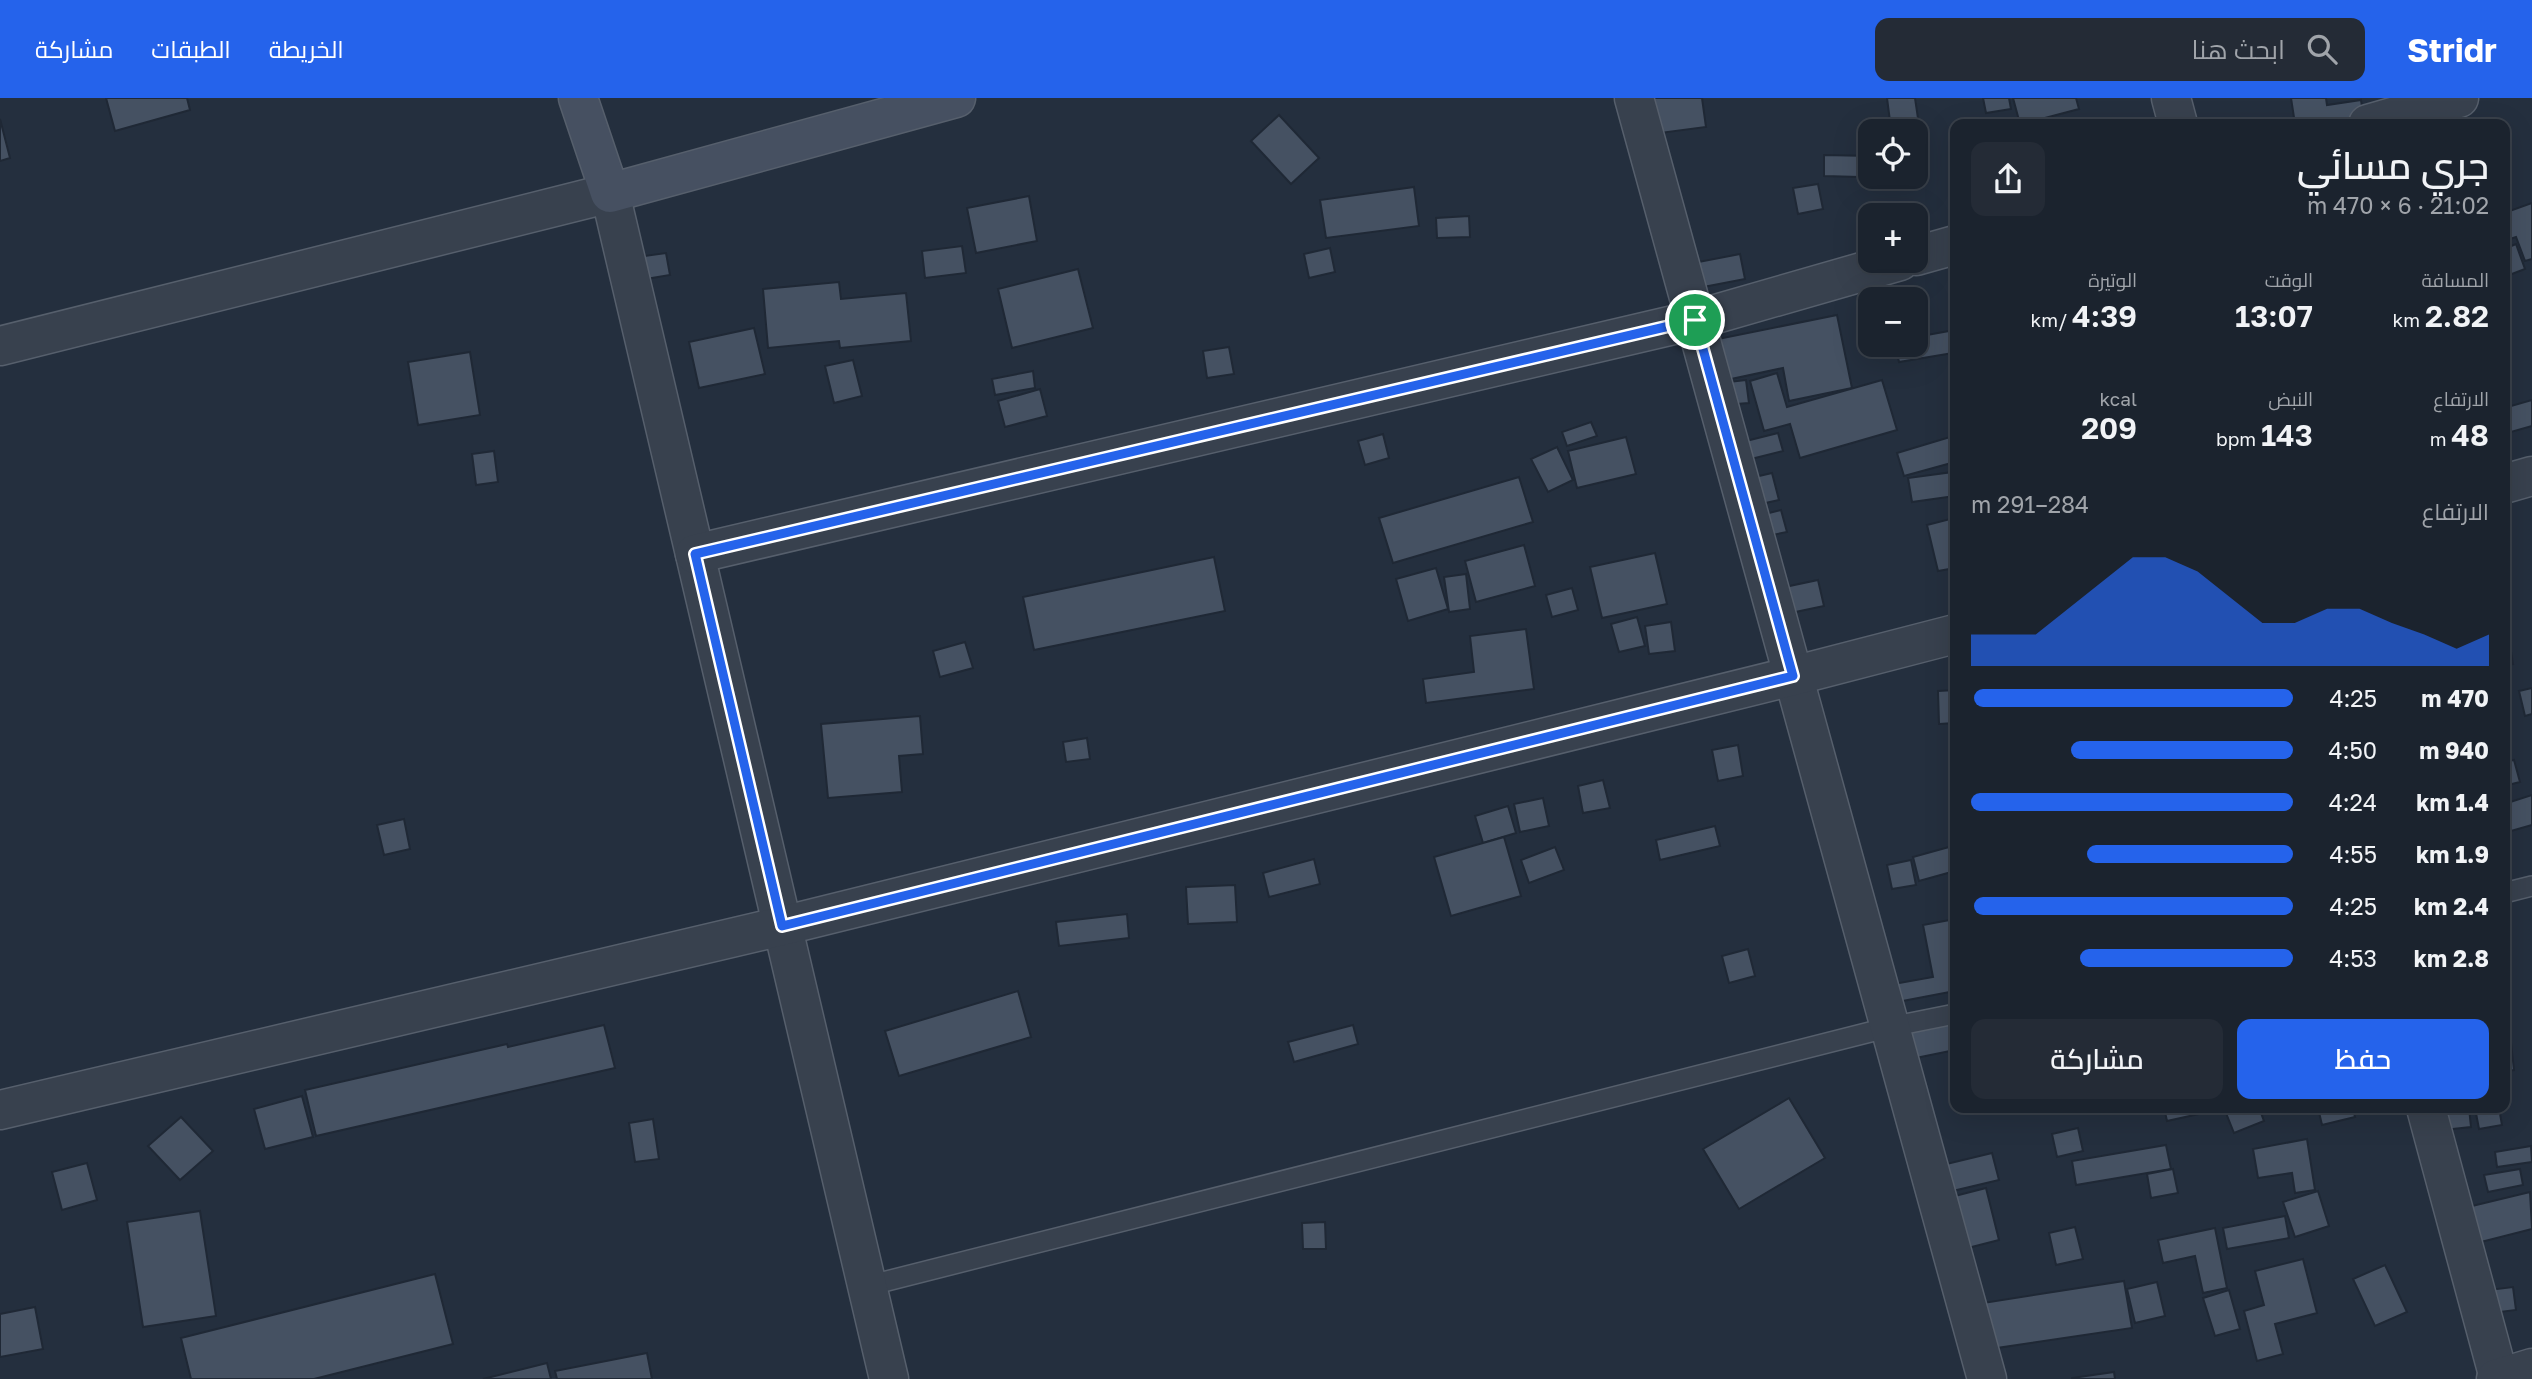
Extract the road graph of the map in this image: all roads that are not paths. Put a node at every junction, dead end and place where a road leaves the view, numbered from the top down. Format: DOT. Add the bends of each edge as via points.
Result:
graph roads {
  1 [pos="578,98"];
  2 [pos="957,98"];
  3 [pos="1634,98"];
  4 [pos="2171,98"];
  5 [pos="2459,98"];
  6 [pos="2177,119"];
  7 [pos="2386,119"];
  8 [pos="610,193"];
  9 [pos="1950,246"];
  10 [pos="1928,253"];
  11 [pos="1858,273"];
  12 [pos="1695,320"];
  13 [pos="0,346"];
  14 [pos="2532,476"];
  15 [pos="2510,482"];
  16 [pos="695,554"];
  17 [pos="1950,635"];
  18 [pos="1793,676"];
  19 [pos="2532,886"];
  20 [pos="2510,892"];
  21 [pos="782,926"];
  22 [pos="1950,1015"];
  23 [pos="1890,1027"];
  24 [pos="0,1110"];
  25 [pos="2427,1113"];
  26 [pos="867,1286"];
  27 [pos="2532,1368"];
  28 [pos="889,1379"];
  29 [pos="1987,1379"];
  30 [pos="2497,1379"];
  1 -- 8 [label="main road"];
  2 -- 8 [label="main road"];
  3 -- 12 [label="street"];
  4 -- 6 [label="street"];
  5 -- 7 [label="street"];
  8 -- 13 [label="street"];
  8 -- 16 [label="street"];
  9 -- 10 [label="street"];
  11 -- 12 [label="street"];
  12 -- 16 [label="street"];
  12 -- 18 [label="street"];
  14 -- 15 [label="street"];
  16 -- 21 [label="street"];
  17 -- 18 [label="street"];
  18 -- 21 [label="street"];
  18 -- 23 [label="street"];
  19 -- 20 [label="lane"];
  21 -- 24 [label="street"];
  21 -- 26 [label="street"];
  22 -- 23 [label="lane"];
  23 -- 26 [label="lane"];
  23 -- 29 [label="street"];
  25 -- 30 [label="street"];
  26 -- 28 [label="street"];
  27 -- 30 [label="street"];
}
